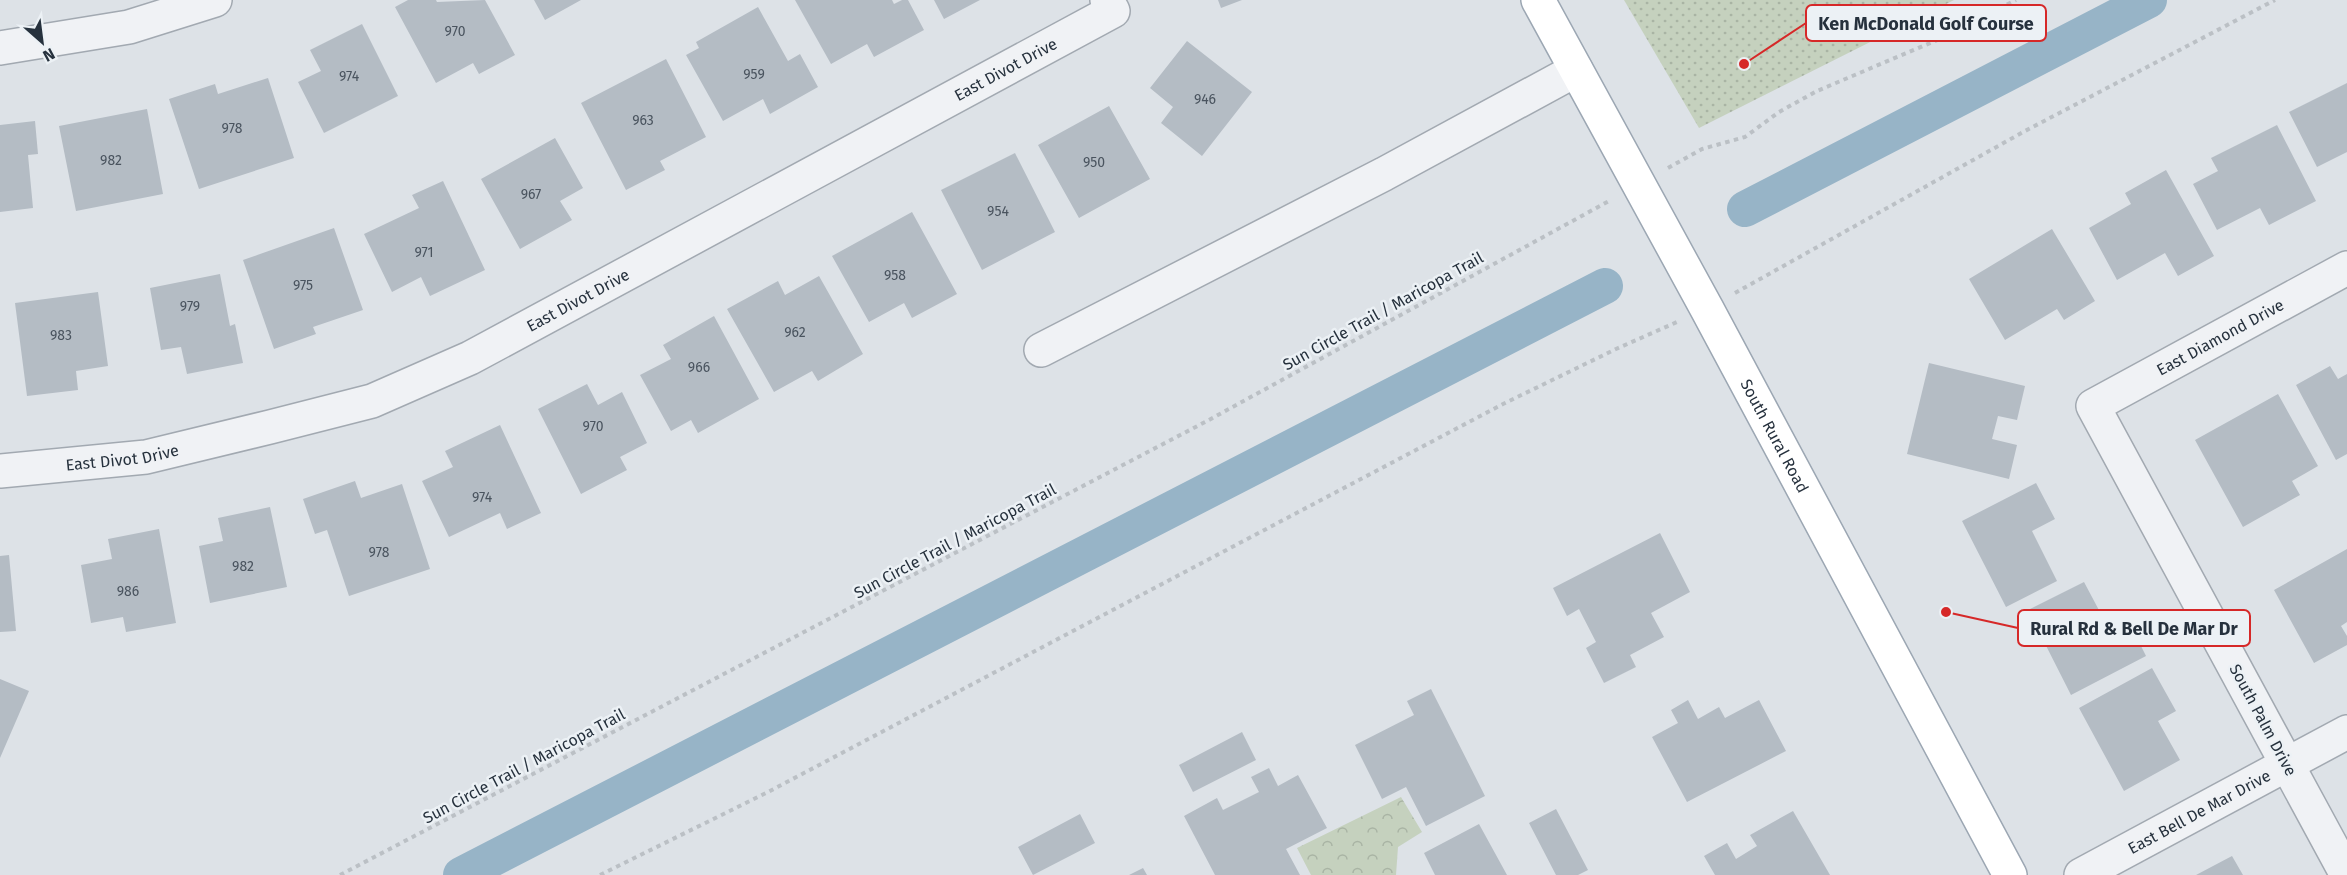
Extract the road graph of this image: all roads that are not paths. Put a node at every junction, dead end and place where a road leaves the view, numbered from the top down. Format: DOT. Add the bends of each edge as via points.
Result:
graph roads {
  1 [pos="215,0"];
  2 [pos="1538,0"];
  3 [pos="1110,6"];
  4 [pos="0,48"];
  5 [pos="1576,70"];
  6 [pos="2347,268"];
  7 [pos="1041,350"];
  8 [pos="2093,406"];
  9 [pos="0,471"];
  10 [pos="2347,732"];
  11 [pos="2287,765"];
  12 [pos="2010,875"];
  13 [pos="2081,875"];
  14 [pos="2347,875"];
  1 -- 4 [label="street" via="129,27"];
  2 -- 5 [label="main road, South Rural Road"];
  3 -- 9 [label="street, East Divot Drive" via="470,358 372,401 146,457"];
  5 -- 7 [label="street" via="1384,174"];
  5 -- 12 [label="main road, South Rural Road"];
  6 -- 8 [label="street, East Diamond Drive"];
  8 -- 11 [label="street, South Palm Drive"];
  10 -- 11 [label="street, East Bell De Mar Drive"];
  11 -- 13 [label="street, East Bell De Mar Drive"];
  11 -- 14 [label="street, South Palm Drive"];
}
